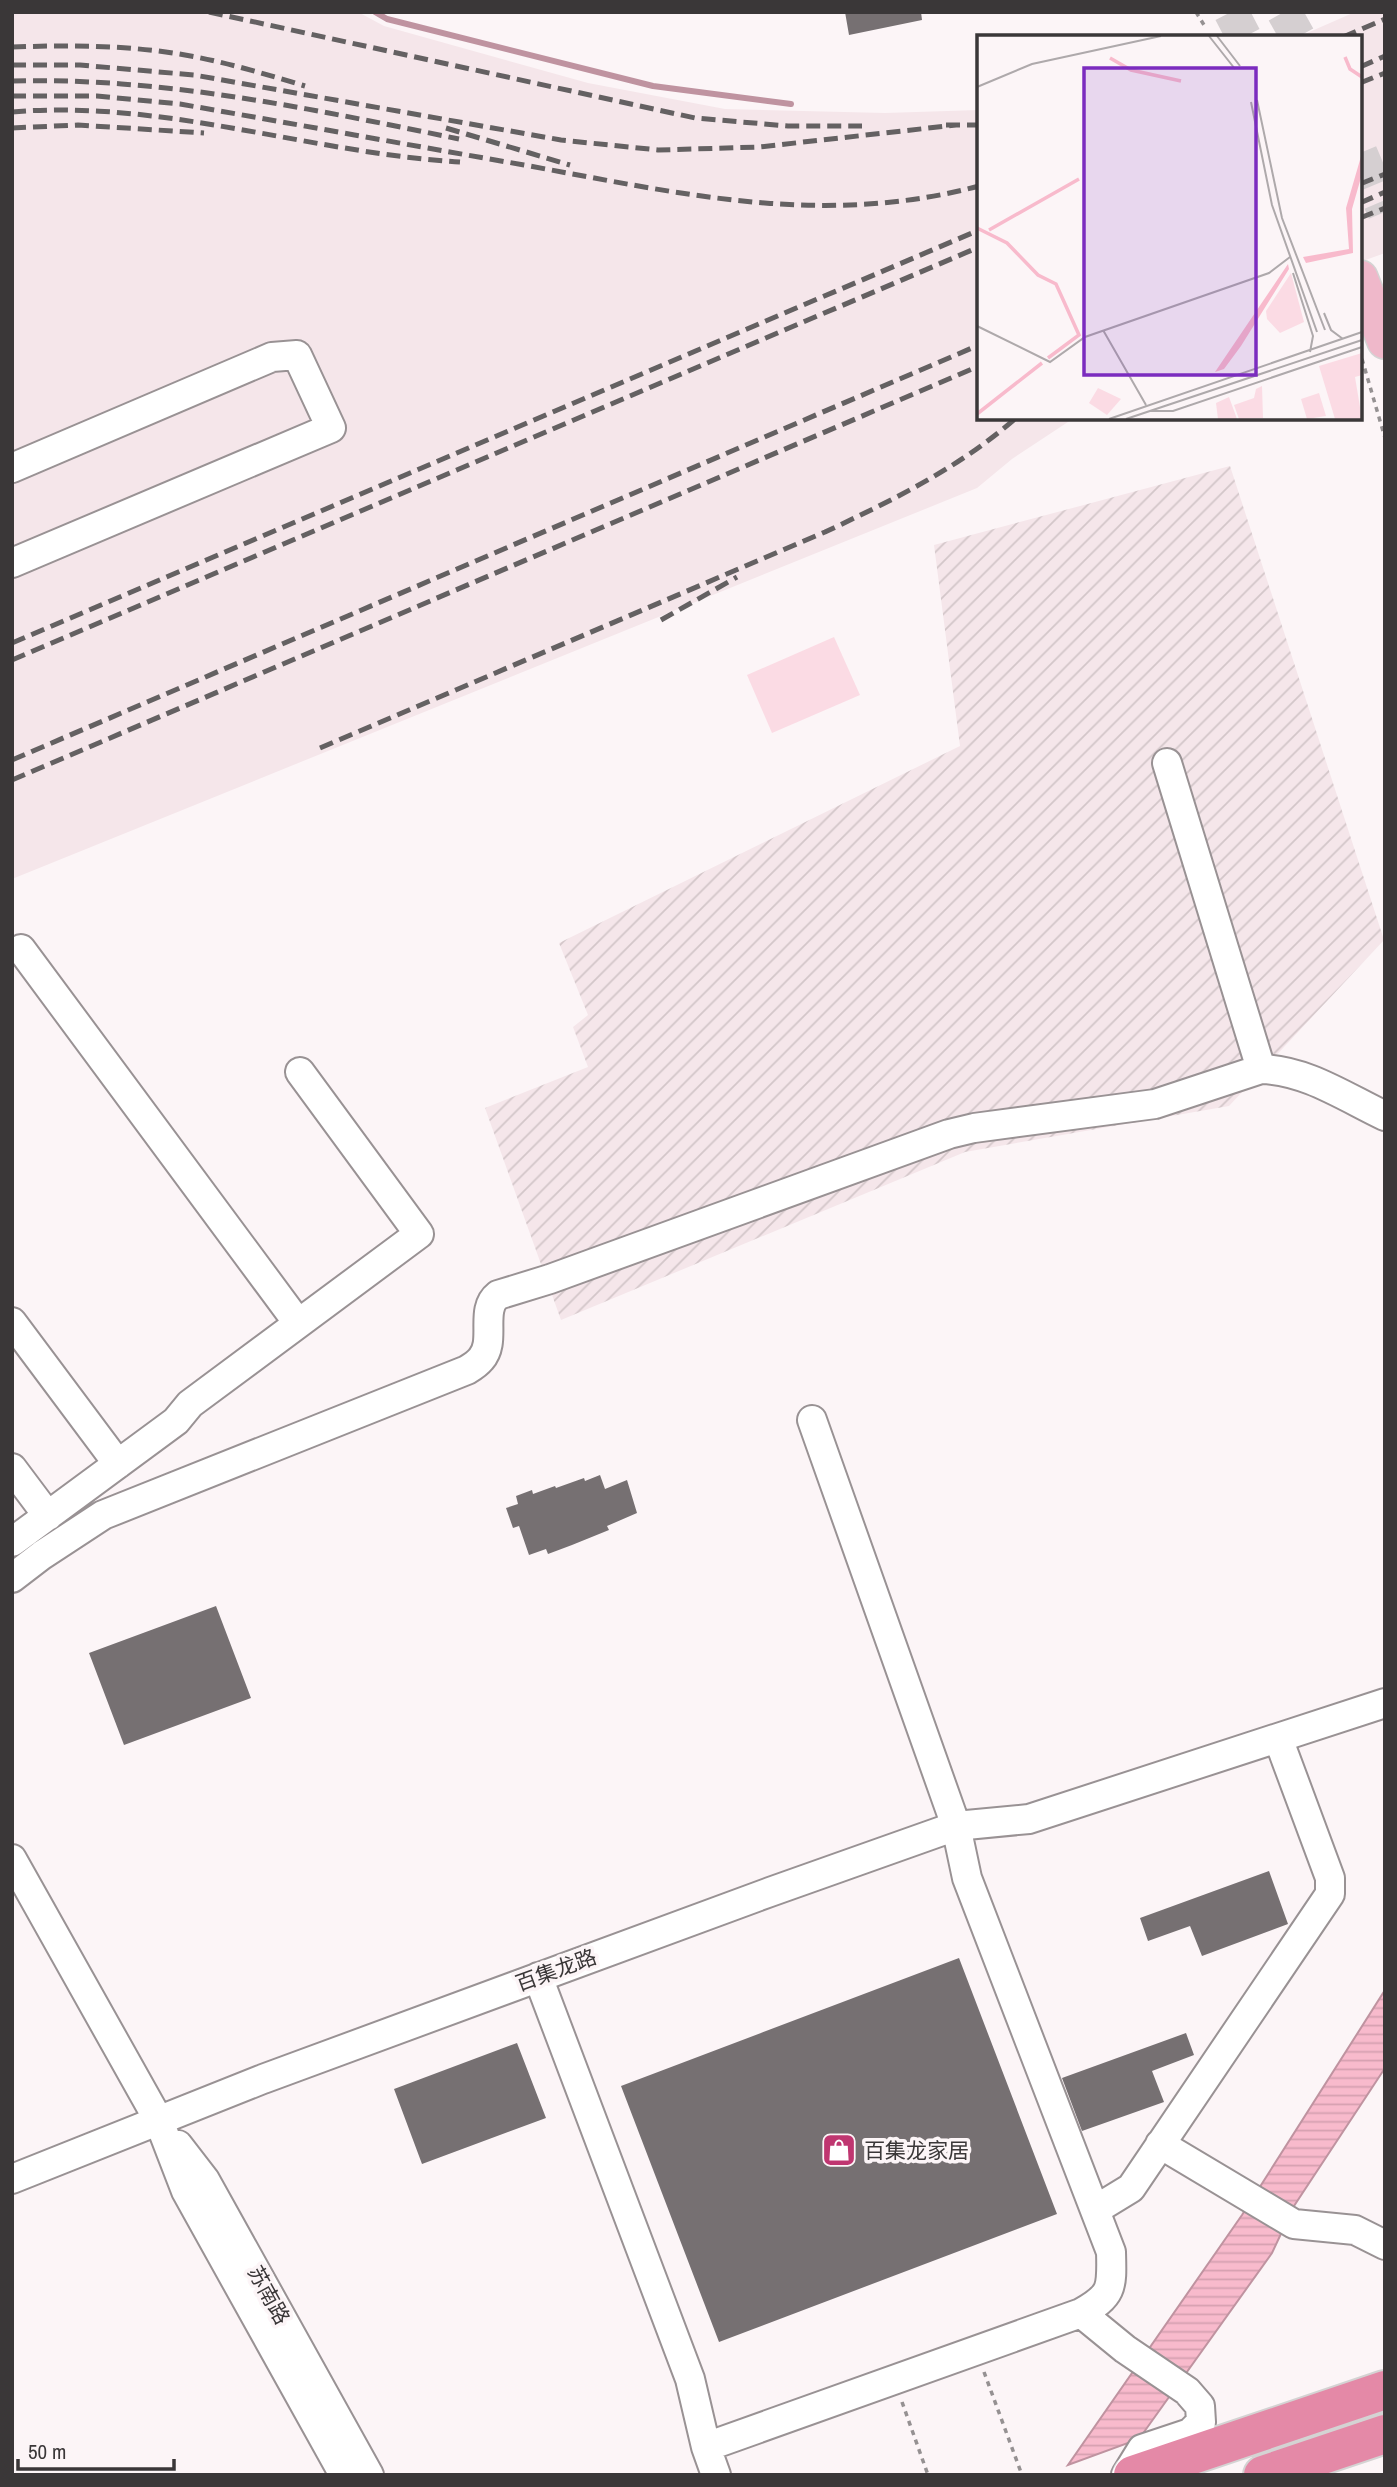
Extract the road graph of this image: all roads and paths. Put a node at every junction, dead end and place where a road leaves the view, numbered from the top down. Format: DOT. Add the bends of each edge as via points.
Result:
graph roads {
  1 [pos="1196,12"];
  2 [pos="1204,25"];
  3 [pos="1362,283"];
  4 [pos="1385,341"];
  5 [pos="1362,360"];
  6 [pos="1385,438"];
  7 [pos="12,468"];
  8 [pos="12,563"];
  9 [pos="1167,763"];
  10 [pos="21,949"];
  11 [pos="1261,1069"];
  12 [pos="300,1072"];
  13 [pos="1385,1116"];
  14 [pos="12,1322"];
  15 [pos="299,1323"];
  16 [pos="812,1420"];
  17 [pos="118,1464"];
  18 [pos="12,1468"];
  19 [pos="48,1516"];
  20 [pos="12,1542"];
  21 [pos="12,1578"];
  22 [pos="1385,1703"];
  23 [pos="1278,1738"];
  24 [pos="956,1826"];
  25 [pos="12,1859"];
  26 [pos="538,1977"];
  27 [pos="159,2121"];
  28 [pos="1160,2144"];
  29 [pos="12,2179"];
  30 [pos="1095,2210"];
  31 [pos="1385,2245"];
  32 [pos="1080,2314"];
  33 [pos="976,2350"];
  34 [pos="894,2380"];
  35 [pos="1385,2390"];
  36 [pos="1385,2434"];
  37 [pos="706,2447"];
  38 [pos="1385,2459"];
  39 [pos="344,2475"];
  40 [pos="369,2475"];
  41 [pos="716,2475"];
  42 [pos="928,2475"];
  43 [pos="1022,2475"];
  44 [pos="1126,2475"];
  45 [pos="1133,2475"];
  46 [pos="1263,2475"];
  47 [pos="1340,2475"];
  1 -- 2 [label="path"];
  3 -- 4 [label="main road"];
  5 -- 6 [label="path"];
  7 -- 8 [label="street" via="272,357 297,355 331,428"];
  9 -- 11 [label="street"];
  10 -- 15 [label="street"];
  11 -- 13 [label="street" via="1302,1076"];
  11 -- 21 [label="street" via="1155,1104 949,1135 498,1295 489,1309 486,1351 467,1370 103,1515"];
  12 -- 15 [label="street" via="419,1234"];
  14 -- 17 [label="street"];
  15 -- 17 [label="street"];
  16 -- 24 [label="street"];
  17 -- 19 [label="street"];
  18 -- 19 [label="street"];
  19 -- 20 [label="street"];
  22 -- 23 [label="street, 百集龙路"];
  23 -- 24 [label="street, 百集龙路" via="1029,1819"];
  23 -- 28 [label="street" via="1330,1878 1330,1894"];
  24 -- 26 [label="street, 百集龙路"];
  24 -- 30 [label="street" via="967,1878"];
  25 -- 27 [label="street"];
  26 -- 27 [label="street, 百集龙路"];
  26 -- 37 [label="street" via="690,2379"];
  27 -- 29 [label="street"];
  27 -- 39 [label="street, 苏南路" via="186,2191"];
  27 -- 40 [label="street, 苏南路" via="205,2180"];
  28 -- 30 [label="street" via="1131,2188"];
  28 -- 31 [label="street" via="1294,2224 1355,2230"];
  30 -- 32 [label="street" via="1111,2252 1112,2280 1102,2301"];
  32 -- 33 [label="street"];
  32 -- 44 [label="street" via="1187,2390 1200,2406 1201,2422 1190,2433 1142,2449"];
  33 -- 34 [label="street"];
  33 -- 43 [label="path"];
  34 -- 37 [label="street"];
  34 -- 42 [label="path"];
  35 -- 45 [label="highway"];
  36 -- 46 [label="highway"];
  37 -- 41 [label="street"];
  38 -- 47 [label="highway"];
}
